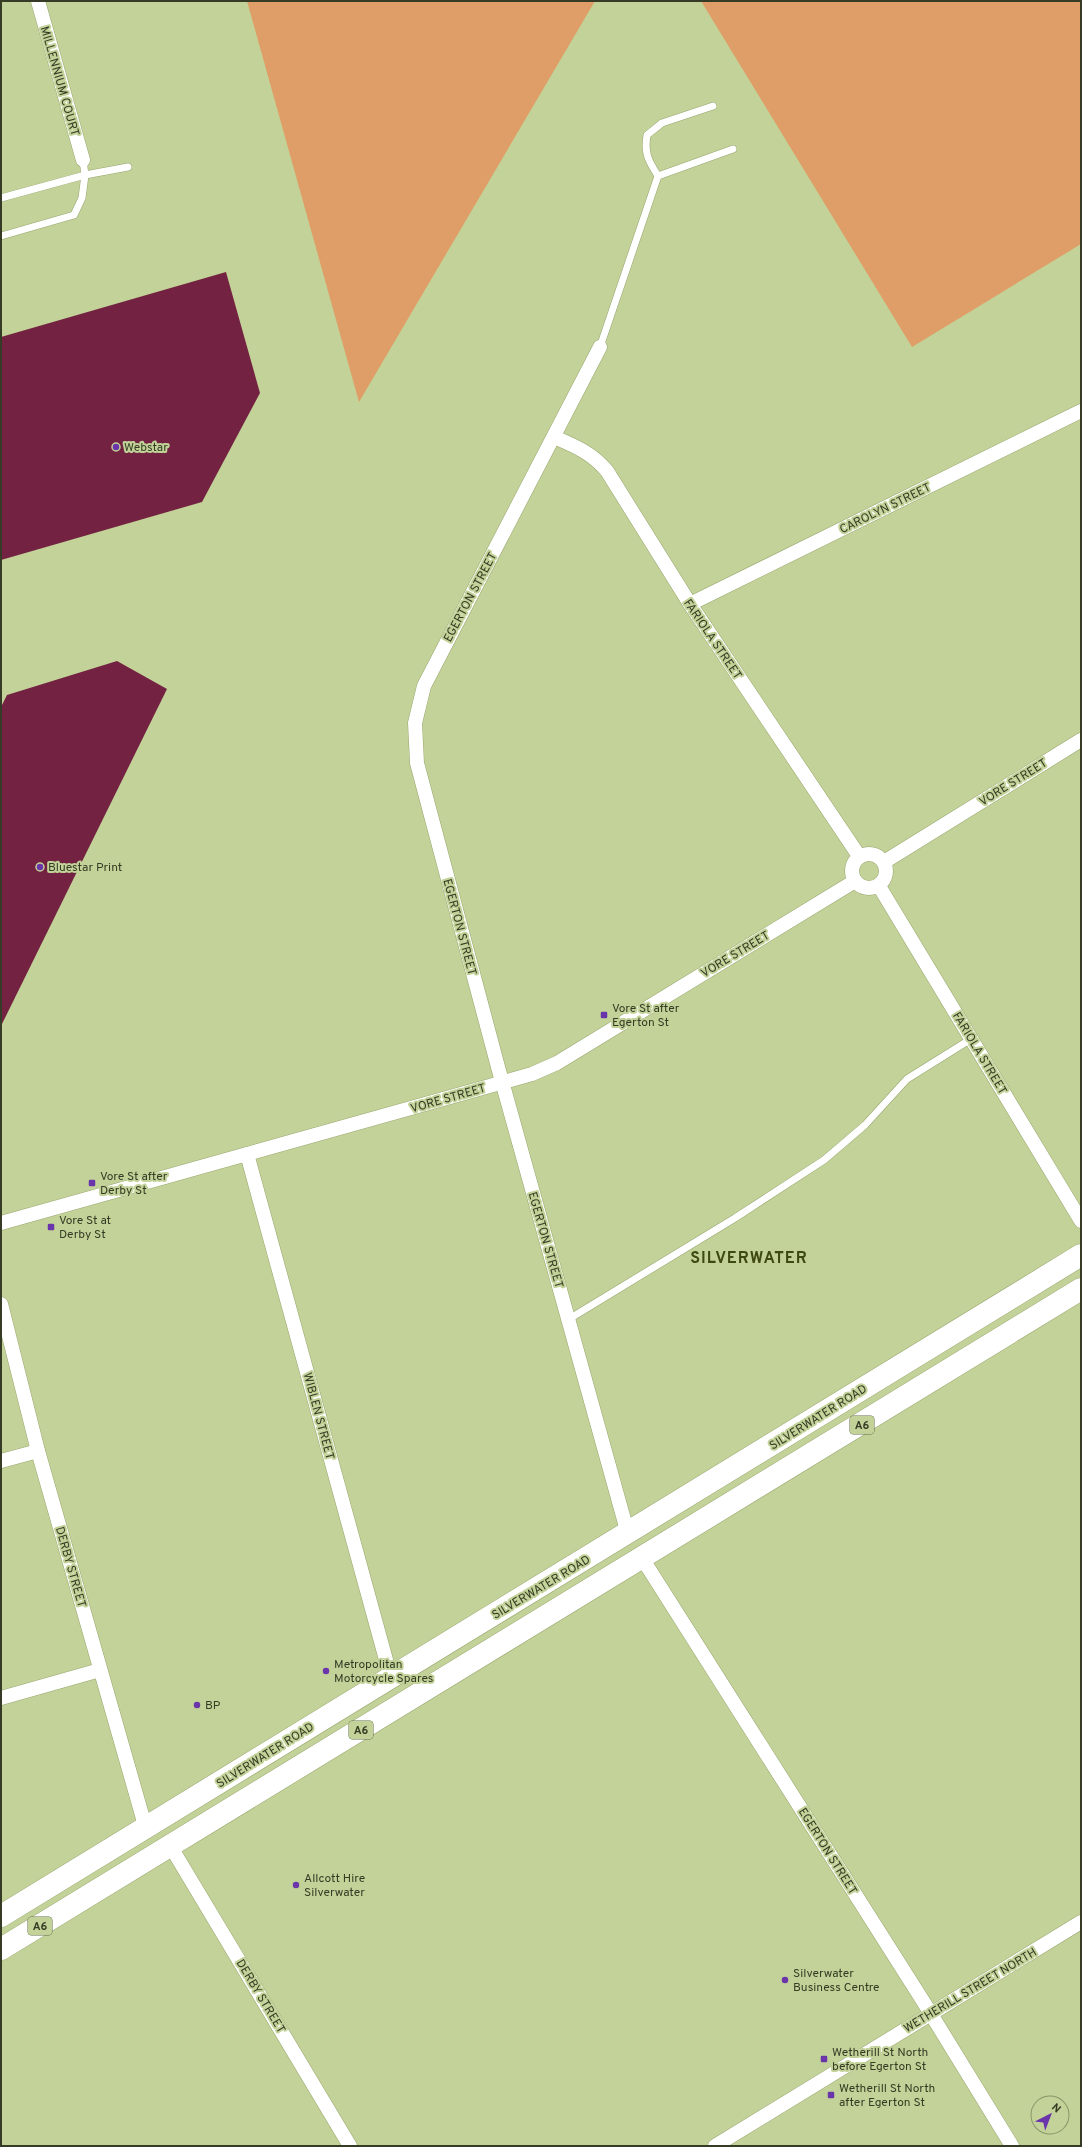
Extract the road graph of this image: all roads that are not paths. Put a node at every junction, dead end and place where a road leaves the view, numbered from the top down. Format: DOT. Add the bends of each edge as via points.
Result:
graph roads {
  1 [pos="38,1"];
  2 [pos="713,106"];
  3 [pos="733,149"];
  4 [pos="83,160"];
  5 [pos="128,167"];
  6 [pos="86,176"];
  7 [pos="658,176"];
  8 [pos="1,198"];
  9 [pos="1,236"];
  10 [pos="600,347"];
  11 [pos="1081,411"];
  12 [pos="554,437"];
  13 [pos="690,604"];
  14 [pos="1081,740"];
  15 [pos="860,856"];
  16 [pos="884,862"];
  17 [pos="855,881"];
  18 [pos="879,886"];
  19 [pos="972,1039"];
  20 [pos="502,1082"];
  21 [pos="247,1154"];
  22 [pos="1081,1221"];
  23 [pos="1,1223"];
  24 [pos="1081,1255"];
  25 [pos="1081,1289"];
  26 [pos="1,1304"];
  27 [pos="568,1319"];
  28 [pos="38,1451"];
  29 [pos="1,1461"];
  30 [pos="628,1534"];
  31 [pos="642,1558"];
  32 [pos="100,1670"];
  33 [pos="391,1678"];
  34 [pos="1,1698"];
  35 [pos="146,1829"];
  36 [pos="171,1847"];
  37 [pos="1,1916"];
  38 [pos="1081,1922"];
  39 [pos="1,1949"];
  40 [pos="931,2014"];
  41 [pos="350,2146"];
  42 [pos="715,2146"];
  43 [pos="1012,2146"];
  1 -- 4 [label="street, MILLENNIUM COURT"];
  2 -- 7 [label="lane" via="662,123 647,135 645,149"];
  3 -- 7 [label="lane"];
  4 -- 6 [label="lane"];
  5 -- 6 [label="lane"];
  6 -- 8 [label="lane"];
  6 -- 9 [label="lane" via="82,198 74,215"];
  7 -- 10 [label="lane"];
  10 -- 12 [label="street, EGERTON STREET"];
  11 -- 13 [label="street, CAROLYN STREET"];
  12 -- 13 [label="street, FARIOLA STREET" via="587,451 598,460"];
  12 -- 20 [label="street, EGERTON STREET" via="424,686 415,723 417,763"];
  13 -- 15 [label="street, FARIOLA STREET"];
  14 -- 16 [label="street, VORE STREET"];
  15 -- 16 [label="street" via="876,854"];
  15 -- 17 [label="street" via="852,870"];
  16 -- 18 [label="street" via="886,878"];
  17 -- 18 [label="street" via="869,889"];
  17 -- 20 [label="street, VORE STREET" via="557,1063 532,1074"];
  18 -- 19 [label="street, FARIOLA STREET"];
  19 -- 22 [label="street, FARIOLA STREET"];
  19 -- 27 [label="lane" via="907,1079 865,1124 824,1160 735,1218"];
  20 -- 21 [label="street, VORE STREET"];
  20 -- 27 [label="street, EGERTON STREET"];
  21 -- 23 [label="street, VORE STREET"];
  21 -- 33 [label="street, WIBLEN STREET"];
  24 -- 30 [label="highway, SILVERWATER ROAD / A6"];
  25 -- 31 [label="highway, A6"];
  26 -- 28 [label="street, DERBY STREET"];
  27 -- 30 [label="street, EGERTON STREET"];
  28 -- 29 [label="street"];
  28 -- 32 [label="street, DERBY STREET"];
  30 -- 33 [label="highway, SILVERWATER ROAD / A6"];
  31 -- 36 [label="highway, A6"];
  31 -- 40 [label="street, EGERTON STREET"];
  32 -- 34 [label="street"];
  32 -- 35 [label="street, DERBY STREET"];
  33 -- 35 [label="highway, SILVERWATER ROAD / A6"];
  35 -- 37 [label="highway, SILVERWATER ROAD / A6"];
  36 -- 39 [label="highway, A6"];
  36 -- 41 [label="street, DERBY STREET"];
  38 -- 40 [label="street, WETHERILL STREET NORTH"];
  40 -- 42 [label="street, WETHERILL STREET NORTH"];
  40 -- 43 [label="street, EGERTON STREET"];
}
